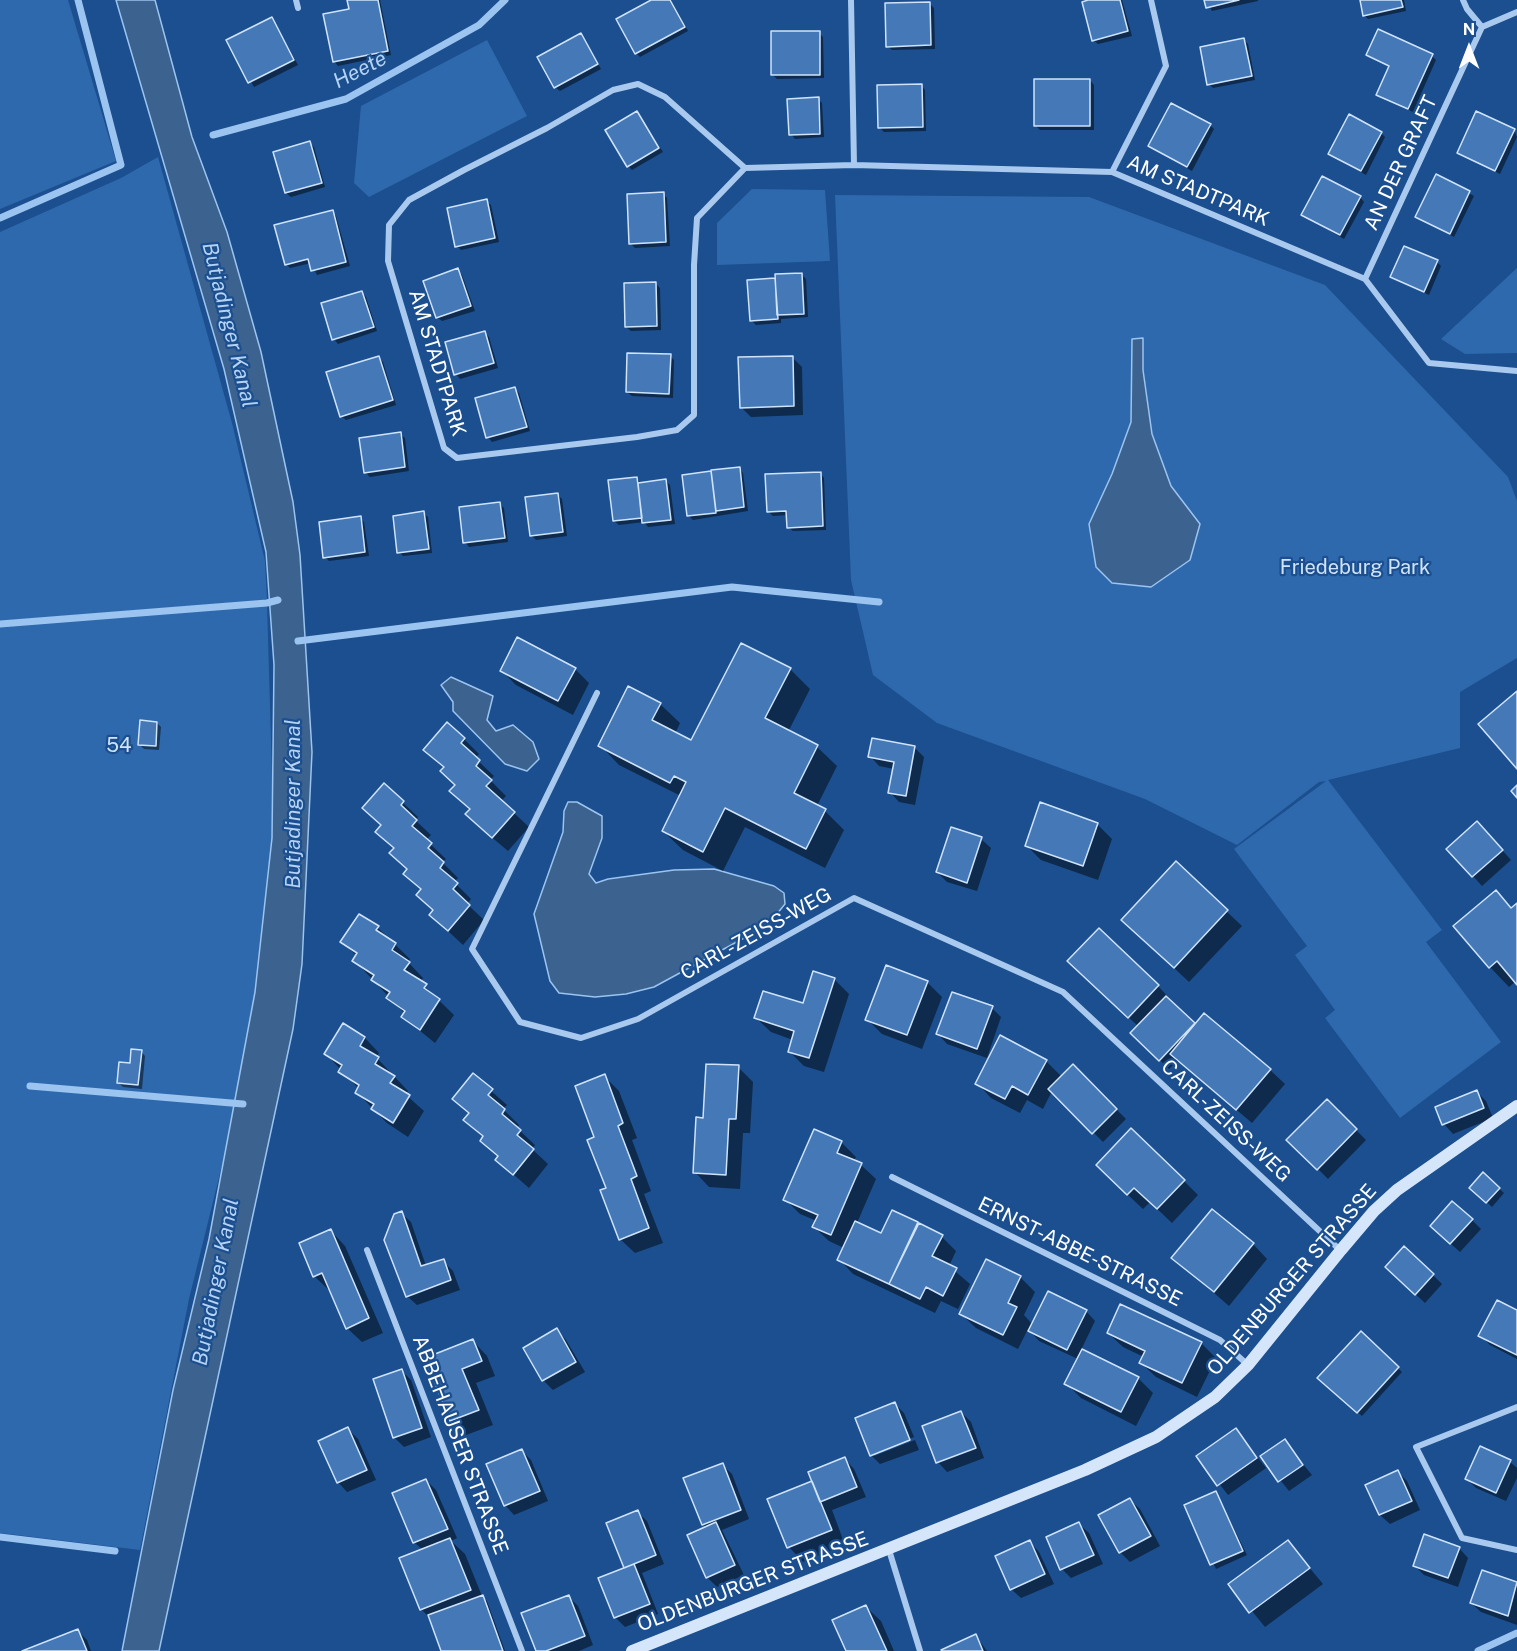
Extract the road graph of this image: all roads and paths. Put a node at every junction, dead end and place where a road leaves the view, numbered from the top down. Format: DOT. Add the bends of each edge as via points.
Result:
graph roads {
  1 [pos="296,0"];
  2 [pos="851,0"];
  3 [pos="1151,0"];
  4 [pos="1463,0"];
  5 [pos="298,8"];
  6 [pos="1517,12"];
  7 [pos="1482,27"];
  8 [pos="854,165"];
  9 [pos="745,168"];
  10 [pos="1112,172"];
  11 [pos="1365,279"];
  12 [pos="1517,371"];
  13 [pos="597,693"];
  14 [pos="1517,1106"];
  15 [pos="892,1177"];
  16 [pos="367,1250"];
  17 [pos="1341,1250"];
  18 [pos="1248,1365"];
  19 [pos="1517,1407"];
  20 [pos="889,1550"];
  21 [pos="1517,1550"];
  22 [pos="522,1651"];
  23 [pos="632,1651"];
  24 [pos="920,1651"];
  1 -- 5 [label="street"];
  2 -- 8 [label="street"];
  3 -- 10 [label="street" via="1166,66"];
  4 -- 7 [label="street"];
  6 -- 7 [label="street"];
  7 -- 11 [label="street, AN DER GRAFT"];
  8 -- 9 [label="street, AM STADTPARK"];
  8 -- 10 [label="street, AM STADTPARK"];
  9 -- 9 [label="street, AM STADTPARK" via="665,98 638,84 613,90 409,200 389,225 387,261 444,448 457,458 637,437 677,430 694,415 697,218"];
  10 -- 11 [label="street, AM STADTPARK"];
  11 -- 12 [label="street, AM STADTPARK" via="1430,363"];
  13 -- 17 [label="street, CARL-ZEISS-WEG" via="472,949 520,1022 581,1038 638,1019 854,898 1063,992"];
  14 -- 17 [label="street, OLDENBURGER STRASSE" via="1397,1190"];
  15 -- 18 [label="street, ERNST-ABBE-STRASSE" via="1220,1340"];
  16 -- 22 [label="street, ABBEHAUSER STRASSE"];
  17 -- 18 [label="street, OLDENBURGER STRASSE"];
  18 -- 20 [label="street, OLDENBURGER STRASSE" via="1215,1397 1156,1437"];
  19 -- 21 [label="street" via="1416,1448 1462,1538"];
  20 -- 23 [label="street, OLDENBURGER STRASSE"];
  20 -- 24 [label="street, OLDENBURGER STRASSE"];
}
